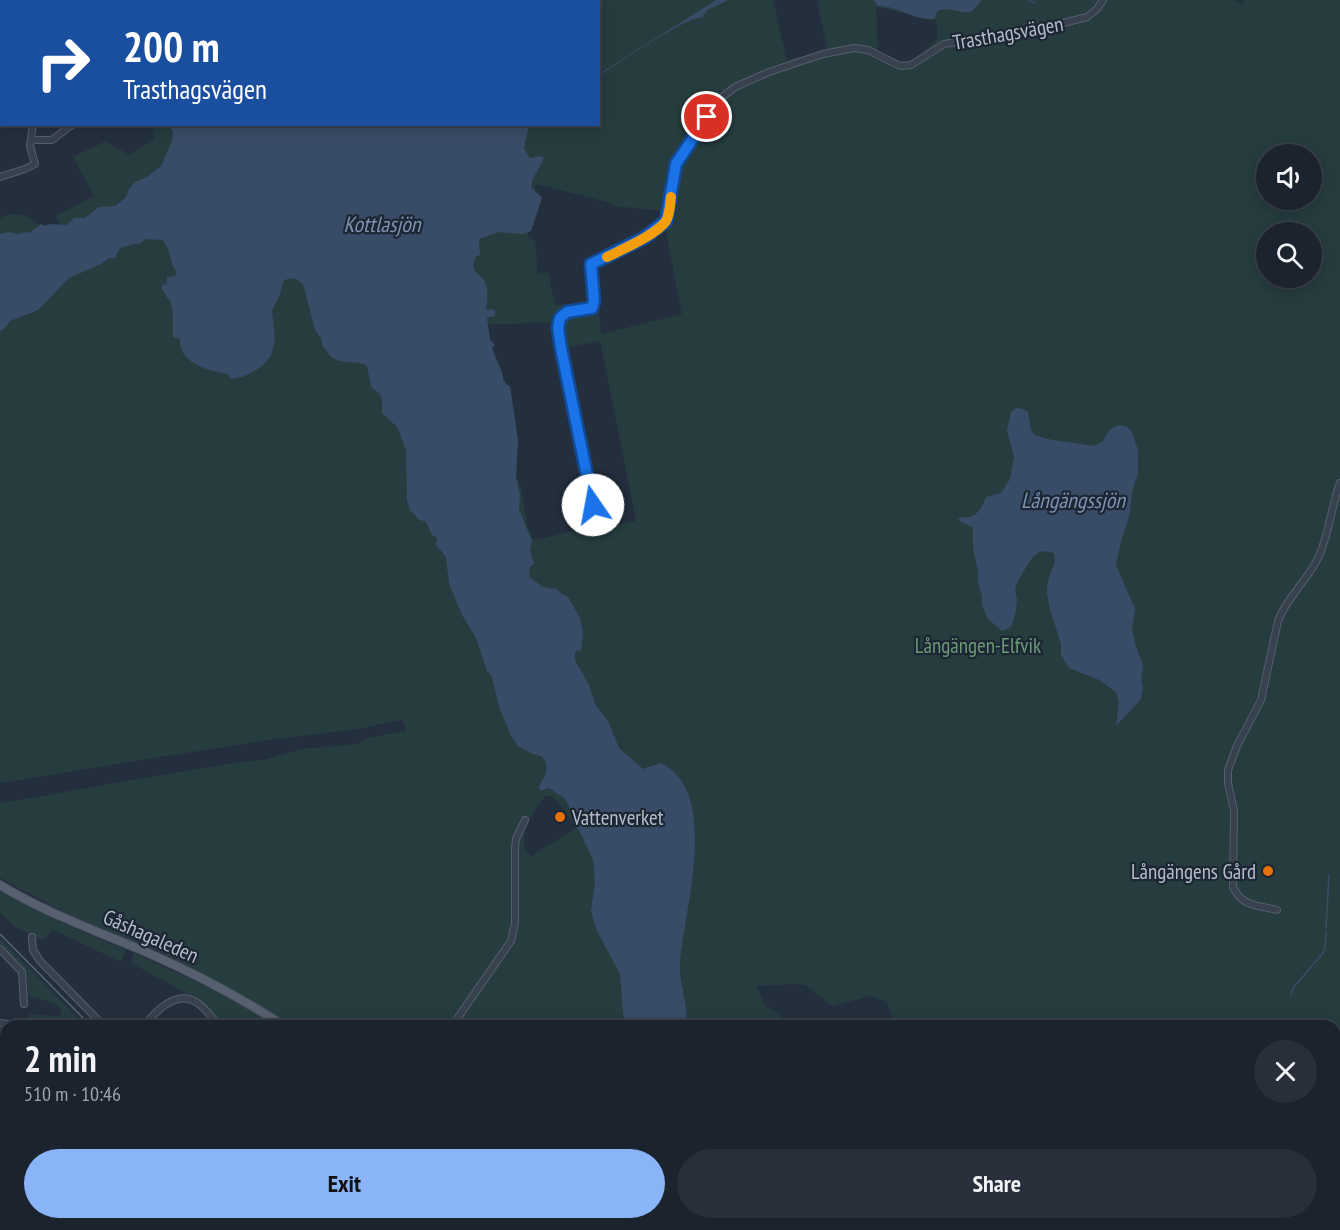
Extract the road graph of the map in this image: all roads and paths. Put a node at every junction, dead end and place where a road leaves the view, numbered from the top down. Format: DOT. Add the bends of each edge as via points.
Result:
graph roads {
  1 [pos="1103,0"];
  2 [pos="33,126"];
  3 [pos="70,126"];
  4 [pos="31,140"];
  5 [pos="0,177"];
  6 [pos="1340,483"];
  7 [pos="597,526"];
  8 [pos="525,820"];
  9 [pos="0,885"];
  10 [pos="1277,910"];
  11 [pos="32,937"];
  12 [pos="0,949"];
  13 [pos="24,1004"];
  14 [pos="98,1020"];
  15 [pos="150,1020"];
  16 [pos="213,1020"];
  17 [pos="274,1020"];
  18 [pos="456,1020"];
  1 -- 7 [label="street, Trasthagsvägen" via="1087,17 944,44 911,65 900,66 854,48 823,54 769,72 735,87 721,98 676,164 666,221 644,238 591,264 592,308 567,312 560,318 563,358"];
  2 -- 4 [label="street"];
  3 -- 4 [label="street" via="52,140"];
  4 -- 5 [label="street" via="35,164"];
  6 -- 10 [label="street" via="1319,556 1280,615 1261,700 1228,770 1234,811 1233,887 1245,902"];
  8 -- 18 [label="street" via="516,838 515,923 511,941"];
  9 -- 17 [label="main road, Gåshagaleden" via="187,971"];
  11 -- 14 [label="street" via="33,950 40,961"];
  12 -- 13 [label="street" via="22,972"];
  15 -- 16 [label="street" via="163,1006 186,999 196,1002"];
}
